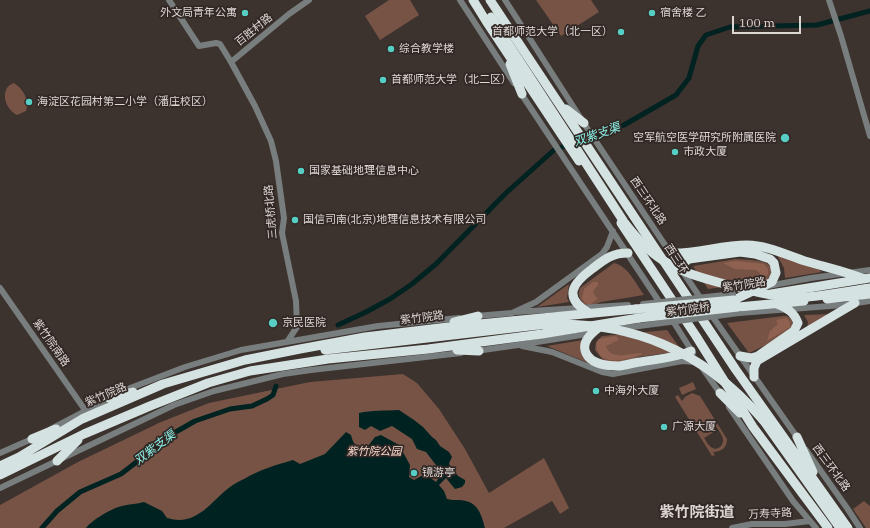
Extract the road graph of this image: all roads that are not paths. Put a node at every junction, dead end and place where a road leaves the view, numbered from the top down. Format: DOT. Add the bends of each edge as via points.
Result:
graph roads {
  1 [pos="169,0"];
  2 [pos="309,0"];
  3 [pos="460,0"];
  4 [pos="473,0"];
  5 [pos="478,0"];
  6 [pos="486,0"];
  7 [pos="490,0"];
  8 [pos="505,0"];
  9 [pos="829,0"];
  10 [pos="493,16"];
  11 [pos="505,50"];
  12 [pos="231,62"];
  13 [pos="522,94"];
  14 [pos="560,105"];
  15 [pos="585,126"];
  16 [pos="870,136"];
  17 [pos="613,231"];
  18 [pos="628,253"];
  19 [pos="671,253"];
  20 [pos="679,266"];
  21 [pos="870,270"];
  22 [pos="850,273"];
  23 [pos="868,280"];
  24 [pos="766,286"];
  25 [pos="0,288"];
  26 [pos="870,288"];
  27 [pos="870,294"];
  28 [pos="870,301"];
  29 [pos="736,303"];
  30 [pos="776,303"];
  31 [pos="855,303"];
  32 [pos="789,309"];
  33 [pos="586,311"];
  34 [pos="512,312"];
  35 [pos="478,316"];
  36 [pos="639,322"];
  37 [pos="604,323"];
  38 [pos="538,327"];
  39 [pos="423,330"];
  40 [pos="593,333"];
  41 [pos="287,342"];
  42 [pos="518,345"];
  43 [pos="428,349"];
  44 [pos="479,351"];
  45 [pos="691,351"];
  46 [pos="740,356"];
  47 [pos="245,360"];
  48 [pos="699,362"];
  49 [pos="250,371"];
  50 [pos="754,377"];
  51 [pos="163,384"];
  52 [pos="720,393"];
  53 [pos="109,398"];
  54 [pos="83,414"];
  55 [pos="758,423"];
  56 [pos="84,434"];
  57 [pos="797,438"];
  58 [pos="32,439"];
  59 [pos="0,453"];
  60 [pos="57,461"];
  61 [pos="0,466"];
  62 [pos="0,475"];
  63 [pos="0,488"];
  64 [pos="822,491"];
  65 [pos="810,521"];
  66 [pos="732,528"];
  67 [pos="808,528"];
  68 [pos="816,528"];
  69 [pos="828,528"];
  70 [pos="834,528"];
  71 [pos="840,528"];
  72 [pos="848,528"];
  73 [pos="860,528"];
  1 -- 12 [label="street, 三虎桥北路" via="199,46 220,44"];
  2 -- 12 [label="street, 百胜村路"];
  3 -- 13 [label="street"];
  4 -- 11 [label="highway"];
  5 -- 10 [label="highway"];
  6 -- 10 [label="highway"];
  7 -- 14 [label="highway, 西三环"];
  8 -- 15 [label="street, 西三环北路"];
  9 -- 16 [label="street"];
  10 -- 23 [label="highway" via="635,230 652,248 672,261 697,272 775,292 806,293"];
  10 -- 26 [label="highway, bridge" via="624,222 658,258 684,272 766,294 806,297"];
  11 -- 13 [label="highway"];
  11 -- 55 [label="highway" via="696,336"];
  12 -- 41 [label="street, 三虎桥北路" via="262,121 276,161 284,218 282,233 296,301 297,327"];
  13 -- 17 [label="street"];
  14 -- 15 [label="highway"];
  14 -- 64 [label="highway, 西三环" via="736,370"];
  15 -- 19 [label="street, 西三环北路"];
  17 -- 18 [label="street"];
  17 -- 34 [label="street" via="608,247 602,254 536,302"];
  18 -- 33 [label="highway" via="612,255 574,284 574,300"];
  18 -- 45 [label="street"];
  19 -- 20 [label="street, 西三环北路"];
  19 -- 22 [label="highway" via="692,253 748,245"];
  20 -- 24 [label="highway" via="690,259 740,252 755,254 770,259 776,268 775,278"];
  20 -- 46 [label="street, 西三环北路"];
  21 -- 22 [label="street, 紫竹院路"];
  22 -- 23 [label="highway"];
  22 -- 24 [label="street, 紫竹院路"];
  23 -- 29 [label="highway, 紫竹院路"];
  24 -- 29 [label="highway"];
  25 -- 54 [label="street, 紫竹院南路"];
  27 -- 30 [label="highway, 紫竹院路"];
  28 -- 31 [label="street, 紫竹院路"];
  29 -- 30 [label="highway, 紫竹院路"];
  29 -- 32 [label="street, 紫竹院路"];
  29 -- 33 [label="highway, 紫竹院路, bridge"];
  29 -- 36 [label="highway, 紫竹院路, bridge"];
  30 -- 32 [label="highway"];
  31 -- 32 [label="street, 紫竹院路"];
  31 -- 50 [label="highway" via="757,362"];
  32 -- 46 [label="highway" via="798,323 794,331 758,356"];
  33 -- 34 [label="street, 紫竹院路"];
  33 -- 39 [label="highway, 紫竹院路"];
  34 -- 35 [label="street, 紫竹院路"];
  35 -- 39 [label="highway"];
  35 -- 41 [label="street, 紫竹院路" via="378,326"];
  36 -- 37 [label="highway, 紫竹院路"];
  36 -- 40 [label="street, 紫竹院路"];
  37 -- 40 [label="highway"];
  37 -- 43 [label="highway, 紫竹院路"];
  38 -- 47 [label="highway" via="368,344"];
  38 -- 49 [label="highway" via="369,348 281,362"];
  38 -- 55 [label="highway, bridge" via="553,324 588,325 622,330 654,340 682,353 712,372 740,395"];
  39 -- 47 [label="highway, 紫竹院路" via="365,337"];
  40 -- 42 [label="street, 紫竹院路"];
  40 -- 45 [label="highway" via="585,344 585,351 588,357 600,364 619,366"];
  41 -- 53 [label="street, 紫竹院路" via="241,350 185,366"];
  42 -- 44 [label="street, 紫竹院路"];
  42 -- 48 [label="street" via="552,352 613,374 682,362"];
  43 -- 44 [label="highway"];
  43 -- 49 [label="highway, 紫竹院路" via="328,359"];
  44 -- 60 [label="street, 紫竹院路" via="282,374 214,391 174,405"];
  45 -- 48 [label="street"];
  46 -- 50 [label="street, 西三环北路"];
  47 -- 51 [label="highway, 紫竹院路"];
  48 -- 52 [label="street"];
  49 -- 56 [label="highway, 紫竹院路" via="208,383"];
  50 -- 57 [label="street, 西三环北路"];
  51 -- 53 [label="highway"];
  51 -- 54 [label="highway, 紫竹院路"];
  52 -- 55 [label="highway"];
  52 -- 65 [label="street" via="793,501"];
  53 -- 54 [label="street, 紫竹院路"];
  54 -- 58 [label="highway"];
  54 -- 61 [label="highway, 紫竹院路" via="19,457"];
  55 -- 69 [label="highway"];
  55 -- 70 [label="highway"];
  55 -- 71 [label="highway"];
  56 -- 60 [label="highway"];
  56 -- 62 [label="highway, 紫竹院路"];
  57 -- 64 [label="highway"];
  57 -- 73 [label="street, 西三环北路"];
  58 -- 59 [label="street"];
  60 -- 63 [label="street, 紫竹院路"];
  64 -- 72 [label="highway, 西三环"];
  65 -- 66 [label="street, 万寿寺路" via="752,524"];
  65 -- 68 [label="street"];
  67 -- 68 [label="street"];
}
